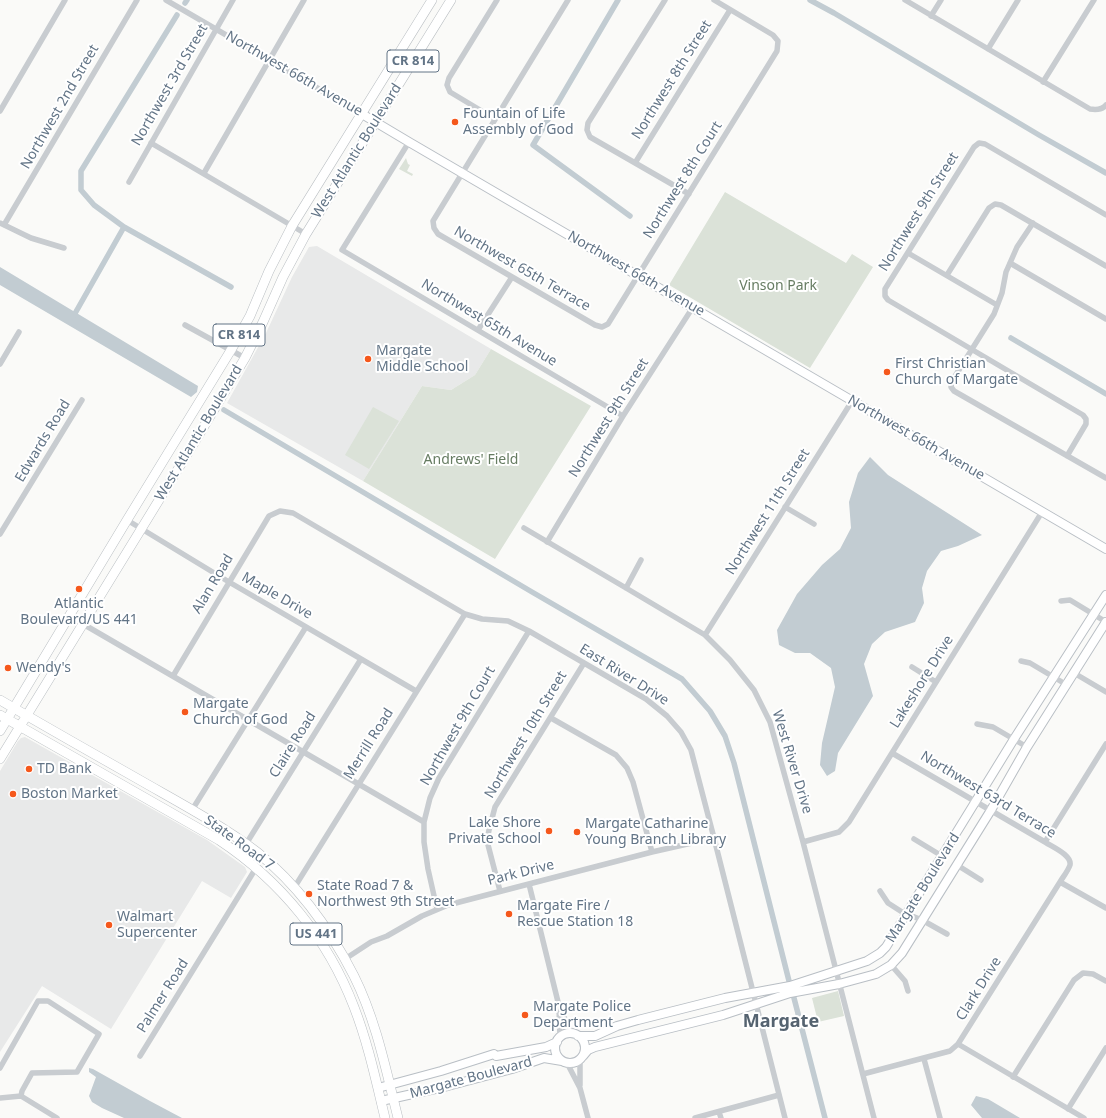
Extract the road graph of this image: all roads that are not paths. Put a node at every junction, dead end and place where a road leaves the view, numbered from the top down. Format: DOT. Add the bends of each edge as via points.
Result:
graph roads {
  1 [pos="65,0"];
  2 [pos="137,0"];
  3 [pos="166,0"];
  4 [pos="233,0"];
  5 [pos="304,0"];
  6 [pos="432,0"];
  7 [pos="451,0"];
  8 [pos="497,0"];
  9 [pos="568,0"];
  10 [pos="665,0"];
  11 [pos="714,0"];
  12 [pos="905,0"];
  13 [pos="941,0"];
  14 [pos="1018,0"];
  15 [pos="1094,0"];
  16 [pos="730,10"];
  17 [pos="931,16"];
  18 [pos="216,29"];
  19 [pos="988,49"];
  20 [pos="269,60"];
  21 [pos="1043,82"];
  22 [pos="1106,105"];
  23 [pos="0,111"];
  24 [pos="362,114"];
  25 [pos="495,119"];
  26 [pos="375,122"];
  27 [pos="409,142"];
  28 [pos="151,143"];
  29 [pos="635,163"];
  30 [pos="204,173"];
  31 [pos="462,173"];
  32 [pos="129,182"];
  33 [pos="689,194"];
  34 [pos="1106,215"];
  35 [pos="1032,223"];
  36 [pos="2,224"];
  37 [pos="292,226"];
  38 [pos="306,234"];
  39 [pos="64,248"];
  40 [pos="908,253"];
  41 [pos="1010,263"];
  42 [pos="1106,266"];
  43 [pos="638,275"];
  44 [pos="947,275"];
  45 [pos="512,277"];
  46 [pos="998,305"];
  47 [pos="693,307"];
  48 [pos="1106,319"];
  49 [pos="185,325"];
  50 [pos="602,327"];
  51 [pos="478,330"];
  52 [pos="19,332"];
  53 [pos="973,349"];
  54 [pos="231,350"];
  55 [pos="244,358"];
  56 [pos="0,364"];
  57 [pos="82,400"];
  58 [pos="852,401"];
  59 [pos="624,416"];
  60 [pos="1067,456"];
  61 [pos="1106,478"];
  62 [pos="785,507"];
  63 [pos="280,511"];
  64 [pos="1042,512"];
  65 [pos="127,520"];
  66 [pos="814,524"];
  67 [pos="524,528"];
  68 [pos="141,529"];
  69 [pos="0,534"];
  70 [pos="547,542"];
  71 [pos="1106,549"];
  72 [pos="641,560"];
  73 [pos="229,582"];
  74 [pos="626,588"];
  75 [pos="1106,594"];
  76 [pos="1061,601"];
  77 [pos="465,614"];
  78 [pos="1094,614"];
  79 [pos="1106,622"];
  80 [pos="82,624"];
  81 [pos="306,627"];
  82 [pos="529,631"];
  83 [pos="705,635"];
  84 [pos="361,659"];
  85 [pos="1021,661"];
  86 [pos="584,663"];
  87 [pos="912,667"];
  88 [pos="1074,672"];
  89 [pos="173,676"];
  90 [pos="1053,677"];
  91 [pos="936,682"];
  92 [pos="1067,684"];
  93 [pos="416,691"];
  94 [pos="1106,692"];
  95 [pos="0,700"];
  96 [pos="14,708"];
  97 [pos="26,716"];
  98 [pos="4,717"];
  99 [pos="551,718"];
  100 [pos="247,719"];
  101 [pos="977,724"];
  102 [pos="20,726"];
  103 [pos="0,731"];
  104 [pos="1014,740"];
  105 [pos="1106,744"];
  106 [pos="1027,747"];
  107 [pos="304,752"];
  108 [pos="892,753"];
  109 [pos="0,759"];
  110 [pos="359,784"];
  111 [pos="976,801"];
  112 [pos="166,809"];
  113 [pos="192,810"];
  114 [pos="991,810"];
  115 [pos="183,819"];
  116 [pos="212,822"];
  117 [pos="424,822"];
  118 [pos="714,838"];
  119 [pos="914,839"];
  120 [pos="803,842"];
  121 [pos="1045,842"];
  122 [pos="246,844"];
  123 [pos="652,852"];
  124 [pos="942,856"];
  125 [pos="1070,861"];
  126 [pos="957,865"];
  127 [pos="256,868"];
  128 [pos="280,873"];
  129 [pos="981,880"];
  130 [pos="1060,882"];
  131 [pos="529,884"];
  132 [pos="294,888"];
  133 [pos="500,891"];
  134 [pos="880,891"];
  135 [pos="438,908"];
  136 [pos="1106,908"];
  137 [pos="907,914"];
  138 [pos="922,920"];
  139 [pos="947,934"];
  140 [pos="320,939"];
  141 [pos="345,959"];
  142 [pos="891,965"];
  143 [pos="836,972"];
  144 [pos="1106,982"];
  145 [pos="839,984"];
  146 [pos="908,991"];
  147 [pos="753,993"];
  148 [pos="756,1004"];
  149 [pos="559,1006"];
  150 [pos="575,1035"];
  151 [pos="558,1039"];
  152 [pos="958,1044"];
  153 [pos="1106,1048"];
  154 [pos="140,1056"];
  155 [pos="581,1057"];
  156 [pos="924,1059"];
  157 [pos="564,1062"];
  158 [pos="0,1068"];
  159 [pos="441,1071"];
  160 [pos="863,1074"];
  161 [pos="1013,1077"];
  162 [pos="389,1085"];
  163 [pos="378,1088"];
  164 [pos="439,1088"];
  165 [pos="580,1088"];
  166 [pos="779,1095"];
  167 [pos="21,1096"];
  168 [pos="0,1098"];
  169 [pos="393,1098"];
  170 [pos="381,1101"];
  171 [pos="1068,1109"];
  172 [pos="719,1112"];
  173 [pos="57,1118"];
  174 [pos="385,1118"];
  175 [pos="398,1118"];
  176 [pos="588,1118"];
  177 [pos="695,1118"];
  178 [pos="721,1118"];
  179 [pos="785,1118"];
  180 [pos="874,1118"];
  181 [pos="940,1118"];
  182 [pos="1084,1118"];
  1 -- 23 [label="street"];
  2 -- 36 [label="street, Northwest 2nd Street"];
  3 -- 18 [label="street, Northwest 66th Avenue"];
  4 -- 18 [label="street, Northwest 3rd Street"];
  5 -- 20 [label="street"];
  6 -- 24 [label="main road, West Atlantic Boulevard / CR 814"];
  7 -- 26 [label="main road, West Atlantic Boulevard / CR 814"];
  8 -- 25 [label="street" via="447,85 450,92"];
  9 -- 25 [label="street"];
  10 -- 29 [label="street" via="588,122 587,130 590,137"];
  11 -- 16 [label="street"];
  12 -- 17 [label="street"];
  13 -- 17 [label="street"];
  14 -- 19 [label="street"];
  15 -- 21 [label="street"];
  16 -- 29 [label="street, Northwest 8th Street"];
  16 -- 33 [label="street, Northwest 8th Court" via="774,35 778,41 777,51"];
  17 -- 19 [label="street"];
  18 -- 20 [label="street, Northwest 66th Avenue"];
  18 -- 28 [label="street, Northwest 3rd Street"];
  19 -- 21 [label="street"];
  20 -- 24 [label="street, Northwest 66th Avenue"];
  20 -- 30 [label="street"];
  21 -- 22 [label="street" via="1090,109 1097,110"];
  24 -- 26 [label="street, Northwest 66th Avenue"];
  24 -- 37 [label="main road, West Atlantic Boulevard / CR 814"];
  25 -- 31 [label="street"];
  26 -- 27 [label="street, Northwest 66th Avenue"];
  26 -- 38 [label="main road, West Atlantic Boulevard / CR 814"];
  27 -- 31 [label="street, Northwest 66th Avenue"];
  27 -- 51 [label="street, Northwest 65th Avenue" via="342,250"];
  28 -- 30 [label="street"];
  28 -- 32 [label="street, Northwest 3rd Street"];
  29 -- 33 [label="street"];
  30 -- 37 [label="street"];
  31 -- 43 [label="street, Northwest 66th Avenue"];
  31 -- 45 [label="street, Northwest 65th Terrace" via="433,221 434,228 438,234"];
  33 -- 43 [label="street, Northwest 8th Court"];
  34 -- 40 [label="street, Northwest 9th Street" via="985,144 979,143 974,147"];
  35 -- 41 [label="street"];
  35 -- 42 [label="street"];
  35 -- 44 [label="street" via="1002,205 995,204 989,208"];
  36 -- 39 [label="street" via="31,238"];
  37 -- 38 [label="street"];
  37 -- 54 [label="main road, West Atlantic Boulevard / CR 814" via="250,316"];
  38 -- 55 [label="main road, West Atlantic Boulevard / CR 814"];
  40 -- 44 [label="street"];
  40 -- 53 [label="street, Northwest 9th Street" via="885,289 885,296"];
  41 -- 46 [label="street"];
  41 -- 48 [label="street"];
  43 -- 47 [label="street, Northwest 66th Avenue"];
  43 -- 50 [label="street, Northwest 8th Court" via="608,324"];
  44 -- 46 [label="street"];
  45 -- 50 [label="street, Northwest 65th Terrace"];
  45 -- 51 [label="street"];
  46 -- 53 [label="street"];
  47 -- 58 [label="street, Northwest 66th Avenue"];
  47 -- 59 [label="street, Northwest 9th Street"];
  49 -- 54 [label="street"];
  51 -- 59 [label="street, Northwest 65th Avenue"];
  52 -- 56 [label="street"];
  53 -- 60 [label="street" via="1083,414 1086,424"];
  53 -- 60 [label="street" via="952,381 954,391"];
  54 -- 55 [label="street"];
  54 -- 65 [label="main road, West Atlantic Boulevard / CR 814"];
  55 -- 68 [label="main road, West Atlantic Boulevard / CR 814"];
  57 -- 69 [label="street, Edwards Road"];
  58 -- 62 [label="street, Northwest 11th Street"];
  58 -- 64 [label="street, Northwest 66th Avenue"];
  59 -- 70 [label="street, Northwest 9th Street"];
  60 -- 61 [label="street"];
  62 -- 66 [label="street"];
  62 -- 83 [label="street, Northwest 11th Street"];
  63 -- 73 [label="street, Alan Road" via="269,516"];
  63 -- 77 [label="street, East River Drive" via="293,513"];
  64 -- 71 [label="street, Northwest 66th Avenue"];
  64 -- 91 [label="street, Lakeshore Drive"];
  65 -- 68 [label="street, Maple Drive"];
  65 -- 96 [label="main road, West Atlantic Boulevard / CR 814"];
  67 -- 70 [label="street, West River Drive"];
  68 -- 73 [label="street, Maple Drive"];
  68 -- 80 [label="main road, West Atlantic Boulevard / CR 814"];
  70 -- 74 [label="street, West River Drive"];
  72 -- 74 [label="street"];
  73 -- 81 [label="street, Maple Drive"];
  73 -- 89 [label="street, Alan Road"];
  74 -- 83 [label="street, West River Drive"];
  75 -- 78 [label="street, Margate Boulevard"];
  76 -- 78 [label="street" via="1070,600"];
  77 -- 82 [label="street, East River Drive" via="482,619 508,621"];
  77 -- 93 [label="street, Merrill Road"];
  78 -- 79 [label="street"];
  78 -- 90 [label="street, Margate Boulevard"];
  79 -- 88 [label="street, Margate Boulevard"];
  80 -- 89 [label="street"];
  80 -- 97 [label="main road, West Atlantic Boulevard / CR 814"];
  81 -- 84 [label="street, Maple Drive"];
  81 -- 100 [label="street"];
  82 -- 86 [label="street, East River Drive"];
  82 -- 117 [label="street, Northwest 9th Court" via="439,778 430,798"];
  83 -- 120 [label="street, West River Drive" via="730,660 754,690 770,722"];
  84 -- 93 [label="street, Maple Drive"];
  84 -- 107 [label="street, Claire Road"];
  85 -- 90 [label="street" via="1030,663"];
  86 -- 99 [label="street, Northwest 10th Street"];
  86 -- 118 [label="street, East River Drive" via="646,699 667,716 681,732 690,750"];
  87 -- 91 [label="street"];
  88 -- 92 [label="street, Margate Boulevard"];
  88 -- 94 [label="street"];
  89 -- 100 [label="street"];
  90 -- 92 [label="street"];
  90 -- 104 [label="street, Margate Boulevard"];
  91 -- 108 [label="street, Lakeshore Drive"];
  92 -- 106 [label="street, Margate Boulevard"];
  93 -- 110 [label="street, Merrill Road"];
  95 -- 96 [label="main road, State Road 7 / US 441"];
  96 -- 97 [label="main road, State Road 7 / US 441"];
  96 -- 98 [label="main road, West Atlantic Boulevard"];
  97 -- 102 [label="main road, West Atlantic Boulevard"];
  97 -- 113 [label="main road, State Road 7 / US 441"];
  98 -- 102 [label="main road, State Road 7 / US 441"];
  98 -- 103 [label="main road, West Atlantic Boulevard"];
  99 -- 123 [label="street" via="616,756 627,768"];
  99 -- 133 [label="street, Northwest 10th Street" via="495,808 488,841"];
  100 -- 107 [label="street"];
  100 -- 113 [label="street"];
  101 -- 104 [label="street" via="993,727"];
  102 -- 109 [label="main road, West Atlantic Boulevard"];
  102 -- 112 [label="main road, State Road 7 / US 441"];
  104 -- 106 [label="street"];
  104 -- 111 [label="street, Margate Boulevard"];
  105 -- 121 [label="street"];
  106 -- 114 [label="street, Margate Boulevard"];
  107 -- 110 [label="street"];
  107 -- 122 [label="street, Claire Road"];
  108 -- 111 [label="street, Northwest 63rd Terrace"];
  108 -- 120 [label="street, Lakeshore Drive" via="839,832"];
  110 -- 117 [label="street"];
  110 -- 132 [label="street, Merrill Road"];
  111 -- 114 [label="street, Northwest 63rd Terrace"];
  111 -- 124 [label="street, Margate Boulevard"];
  112 -- 113 [label="main road"];
  112 -- 115 [label="main road, State Road 7 / US 441"];
  113 -- 116 [label="main road, State Road 7 / US 441"];
  114 -- 121 [label="street, Northwest 63rd Terrace"];
  114 -- 126 [label="street, Margate Boulevard"];
  115 -- 116 [label="main road"];
  115 -- 127 [label="main road, State Road 7 / US 441" via="224,843"];
  116 -- 122 [label="main road, State Road 7 / US 441"];
  117 -- 135 [label="street, Northwest 9th Court" via="428,869"];
  118 -- 123 [label="street, Park Drive"];
  118 -- 147 [label="street, East River Drive"];
  119 -- 124 [label="street"];
  120 -- 143 [label="street, West River Drive"];
  121 -- 125 [label="street, Northwest 63rd Terrace" via="1067,856"];
  122 -- 128 [label="main road, State Road 7 / US 441"];
  123 -- 131 [label="street, Park Drive"];
  124 -- 137 [label="street, Margate Boulevard"];
  125 -- 130 [label="street, Clark Drive" via="1070,866"];
  126 -- 129 [label="street"];
  126 -- 138 [label="street, Margate Boulevard"];
  127 -- 128 [label="main road" via="266,867"];
  127 -- 140 [label="main road, State Road 7 / US 441" via="287,898"];
  127 -- 154 [label="street, Palmer Road"];
  128 -- 132 [label="main road, State Road 7 / US 441"];
  130 -- 136 [label="street"];
  130 -- 152 [label="street, Clark Drive"];
  131 -- 133 [label="street, Park Drive"];
  131 -- 149 [label="street"];
  132 -- 141 [label="main road, State Road 7 / US 441" via="322,921"];
  133 -- 135 [label="street, Park Drive"];
  134 -- 137 [label="street" via="888,903"];
  135 -- 141 [label="street, Park Drive" via="371,942"];
  137 -- 138 [label="street"];
  137 -- 143 [label="street, Margate Boulevard" via="880,953 867,961"];
  138 -- 139 [label="street"];
  138 -- 142 [label="street, Margate Boulevard" via="902,953"];
  140 -- 141 [label="main road" via="326,941 336,956"];
  140 -- 163 [label="main road, State Road 7 / US 441" via="341,977 354,1008"];
  141 -- 162 [label="main road, State Road 7 / US 441" via="368,1009"];
  142 -- 145 [label="street, Margate Boulevard" via="876,974"];
  142 -- 146 [label="street" via="905,981"];
  143 -- 145 [label="street, West River Drive"];
  143 -- 147 [label="street, Margate Boulevard" via="790,986"];
  144 -- 161 [label="street" via="1092,974 1083,973 1074,980"];
  145 -- 148 [label="street, Margate Boulevard" via="790,993"];
  145 -- 160 [label="street, West River Drive"];
  147 -- 148 [label="street, East River Drive"];
  147 -- 150 [label="street, Margate Boulevard" via="626,1023 595,1036"];
  148 -- 155 [label="street, Margate Boulevard" via="723,1015 595,1047"];
  148 -- 166 [label="street, East River Drive"];
  149 -- 150 [label="street"];
  149 -- 151 [label="street"];
  150 -- 151 [label="street" via="568,1034"];
  150 -- 155 [label="street" via="583,1042"];
  151 -- 157 [label="street" via="556,1052"];
  151 -- 159 [label="street, Margate Boulevard" via="546,1047 496,1056 494,1054"];
  152 -- 156 [label="street, Clark Drive" via="950,1051"];
  152 -- 161 [label="street"];
  153 -- 171 [label="street"];
  155 -- 157 [label="street" via="571,1063"];
  155 -- 165 [label="street"];
  156 -- 160 [label="street, Clark Drive"];
  156 -- 181 [label="street"];
  157 -- 164 [label="street, Margate Boulevard" via="541,1059"];
  157 -- 165 [label="street"];
  158 -- 167 [label="street" via="38,1001 48,1001 99,1034 78,1072 32,1073"];
  159 -- 162 [label="street, Margate Boulevard"];
  159 -- 164 [label="street" via="431,1081 433,1086"];
  160 -- 180 [label="street, West River Drive"];
  161 -- 171 [label="street"];
  162 -- 163 [label="street, Margate Boulevard"];
  162 -- 169 [label="main road, State Road 7 / US 441"];
  163 -- 170 [label="main road, State Road 7 / US 441"];
  164 -- 169 [label="street, Margate Boulevard"];
  165 -- 176 [label="street"];
  166 -- 172 [label="street"];
  166 -- 179 [label="street, East River Drive"];
  167 -- 168 [label="street"];
  167 -- 173 [label="street"];
  169 -- 170 [label="street, Margate Boulevard"];
  169 -- 175 [label="main road, State Road 7 / US 441"];
  170 -- 174 [label="main road, State Road 7 / US 441"];
  171 -- 182 [label="street"];
  172 -- 177 [label="street"];
  172 -- 178 [label="street"];
}
